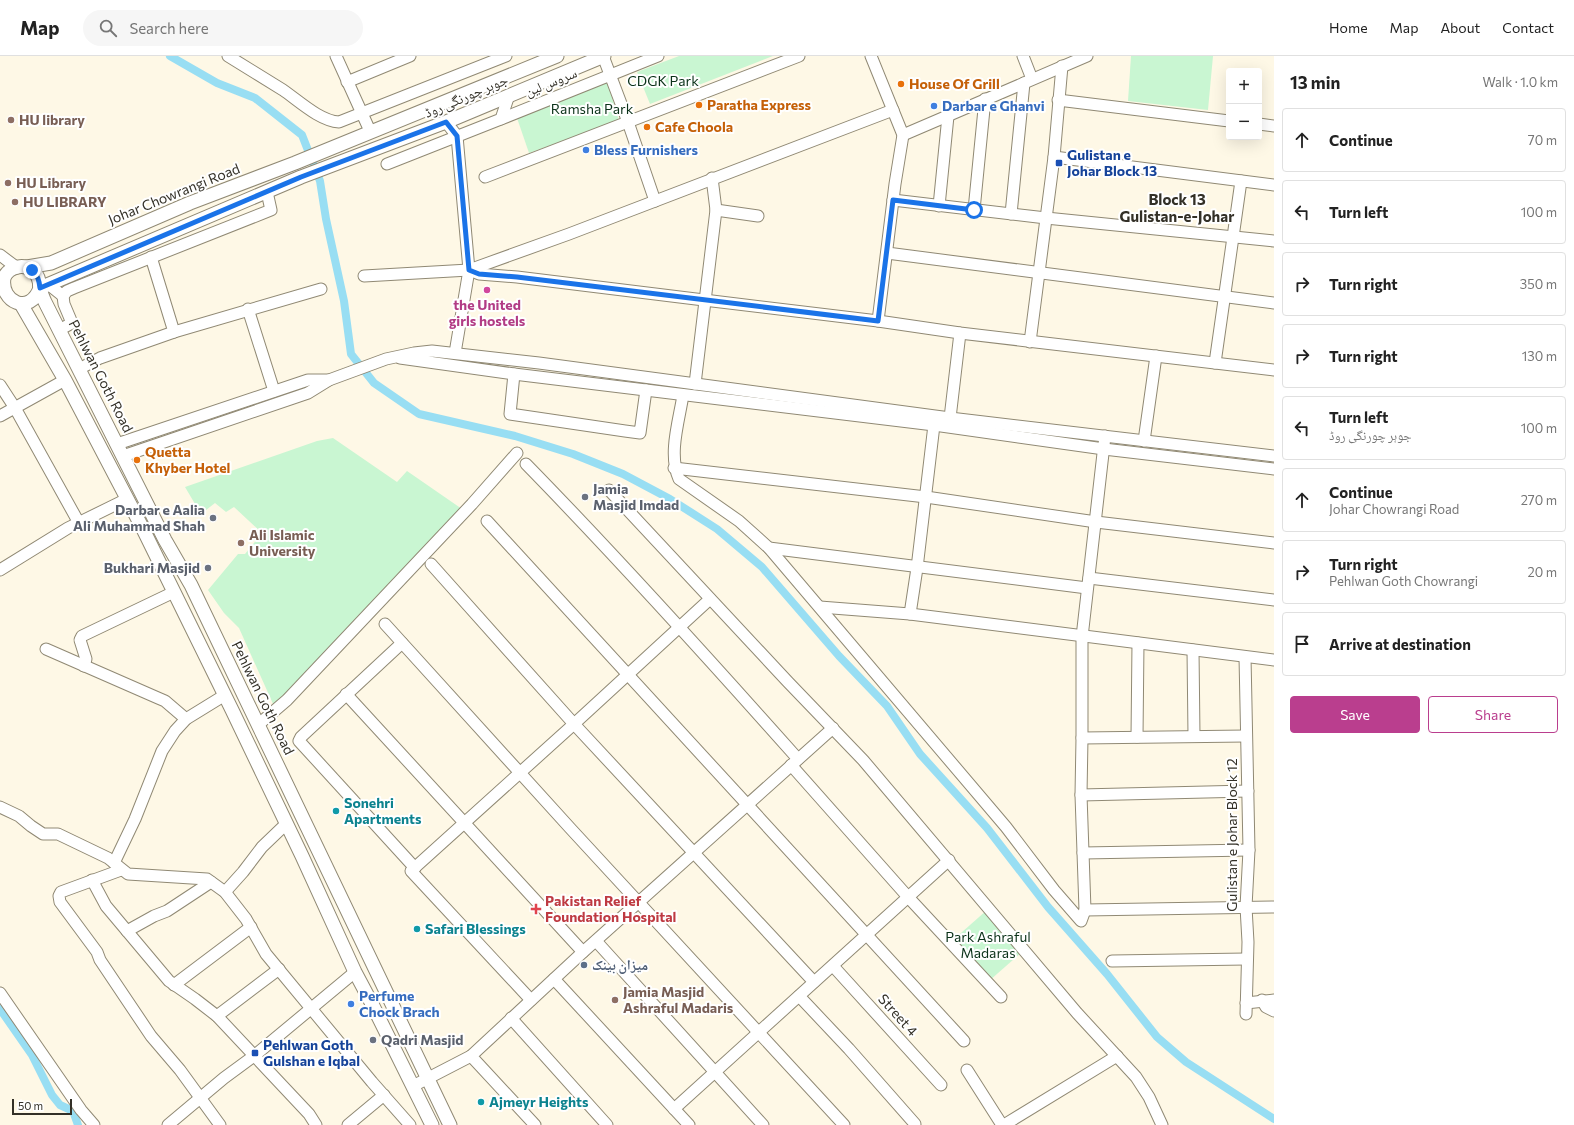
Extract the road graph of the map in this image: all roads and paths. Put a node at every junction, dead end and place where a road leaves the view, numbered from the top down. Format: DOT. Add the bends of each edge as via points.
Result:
graph roads {
  1 [pos="228,56"];
  2 [pos="336,56"];
  3 [pos="410,56"];
  4 [pos="506,56"];
  5 [pos="557,56"];
  6 [pos="604,56"];
  7 [pos="658,56"];
  8 [pos="799,56"];
  9 [pos="1023,56"];
  10 [pos="1087,56"];
  11 [pos="875,57"];
  12 [pos="1062,66"];
  13 [pos="610,75"];
  14 [pos="1028,81"];
  15 [pos="347,82"];
  16 [pos="509,95"];
  17 [pos="985,100"];
  18 [pos="1058,100"];
  19 [pos="893,110"];
  20 [pos="362,114"];
  21 [pos="948,116"];
  22 [pos="501,119"];
  23 [pos="1226,121"];
  24 [pos="446,122"];
  25 [pos="628,122"];
  26 [pos="1262,124"];
  27 [pos="1274,126"];
  28 [pos="370,132"];
  29 [pos="903,135"];
  30 [pos="457,136"];
  31 [pos="333,147"];
  32 [pos="1054,157"];
  33 [pos="386,164"];
  34 [pos="485,177"];
  35 [pos="712,178"];
  36 [pos="1240,181"];
  37 [pos="1274,185"];
  38 [pos="267,192"];
  39 [pos="893,200"];
  40 [pos="655,201"];
  41 [pos="939,206"];
  42 [pos="716,210"];
  43 [pos="974,210"];
  44 [pos="1011,214"];
  45 [pos="758,216"];
  46 [pos="1046,218"];
  47 [pos="1233,236"];
  48 [pos="1274,240"];
  49 [pos="887,253"];
  50 [pos="0,254"];
  51 [pos="151,257"];
  52 [pos="21,267"];
  53 [pos="469,270"];
  54 [pos="1039,272"];
  55 [pos="364,276"];
  56 [pos="44,286"];
  57 [pos="1,287"];
  58 [pos="321,289"];
  59 [pos="63,296"];
  60 [pos="1224,297"];
  61 [pos="704,300"];
  62 [pos="1274,303"];
  63 [pos="21,304"];
  64 [pos="248,309"];
  65 [pos="878,321"];
  66 [pos="59,330"];
  67 [pos="174,332"];
  68 [pos="960,333"];
  69 [pos="1030,342"];
  70 [pos="455,354"];
  71 [pos="1156,356"];
  72 [pos="390,358"];
  73 [pos="1215,363"];
  74 [pos="79,369"];
  75 [pos="1274,370"];
  76 [pos="514,374"];
  77 [pos="65,380"];
  78 [pos="330,380"];
  79 [pos="695,384"];
  80 [pos="0,385"];
  81 [pos="646,390"];
  82 [pos="274,391"];
  83 [pos="683,395"];
  84 [pos="15,408"];
  85 [pos="884,414"];
  86 [pos="0,416"];
  87 [pos="950,418"];
  88 [pos="934,425"];
  89 [pos="1105,436"];
  90 [pos="1144,441"];
  91 [pos="117,444"];
  92 [pos="1104,449"];
  93 [pos="517,454"];
  94 [pos="123,456"];
  95 [pos="1274,456"];
  96 [pos="526,464"];
  97 [pos="674,468"];
  98 [pos="1274,469"];
  99 [pos="609,490"];
  100 [pos="926,497"];
  101 [pos="127,499"];
  102 [pos="487,521"];
  103 [pos="1096,522"];
  104 [pos="79,523"];
  105 [pos="161,532"];
  106 [pos="148,539"];
  107 [pos="1274,543"];
  108 [pos="769,548"];
  109 [pos="431,564"];
  110 [pos="917,568"];
  111 [pos="0,570"];
  112 [pos="1088,583"];
  113 [pos="174,592"];
  114 [pos="710,599"];
  115 [pos="1274,600"];
  116 [pos="820,607"];
  117 [pos="910,614"];
  118 [pos="385,624"];
  119 [pos="680,626"];
  120 [pos="1082,637"];
  121 [pos="402,643"];
  122 [pos="1138,644"];
  123 [pos="46,649"];
  124 [pos="1193,650"];
  125 [pos="1245,656"];
  126 [pos="1274,660"];
  127 [pos="84,666"];
  128 [pos="627,675"];
  129 [pos="346,694"];
  130 [pos="225,695"];
  131 [pos="186,719"];
  132 [pos="259,724"];
  133 [pos="574,724"];
  134 [pos="833,728"];
  135 [pos="1194,736"];
  136 [pos="1246,736"];
  137 [pos="1137,737"];
  138 [pos="1082,738"];
  139 [pos="794,762"];
  140 [pos="520,772"];
  141 [pos="1248,791"];
  142 [pos="1081,795"];
  143 [pos="746,805"];
  144 [pos="0,806"];
  145 [pos="464,822"];
  146 [pos="286,824"];
  147 [pos="1249,850"];
  148 [pos="694,853"];
  149 [pos="1083,854"];
  150 [pos="949,860"];
  151 [pos="118,866"];
  152 [pos="415,868"];
  153 [pos="92,880"];
  154 [pos="211,882"];
  155 [pos="226,892"];
  156 [pos="908,897"];
  157 [pos="639,902"];
  158 [pos="1246,907"];
  159 [pos="1274,907"];
  160 [pos="1085,910"];
  161 [pos="251,927"];
  162 [pos="127,931"];
  163 [pos="867,935"];
  164 [pos="596,941"];
  165 [pos="583,952"];
  166 [pos="1246,959"];
  167 [pos="1112,961"];
  168 [pos="833,966"];
  169 [pos="279,969"];
  170 [pos="355,972"];
  171 [pos="554,979"];
  172 [pos="814,982"];
  173 [pos="174,985"];
  174 [pos="0,993"];
  175 [pos="799,996"];
  176 [pos="1001,997"];
  177 [pos="531,1000"];
  178 [pos="1262,1000"];
  179 [pos="1274,1000"];
  180 [pos="312,1008"];
  181 [pos="1274,1011"];
  182 [pos="217,1016"];
  183 [pos="511,1018"];
  184 [pos="759,1032"];
  185 [pos="964,1041"];
  186 [pos="254,1056"];
  187 [pos="471,1056"];
  188 [pos="1117,1056"];
  189 [pos="966,1070"];
  190 [pos="714,1072"];
  191 [pos="427,1077"];
  192 [pos="941,1085"];
  193 [pos="413,1086"];
  194 [pos="384,1096"];
  195 [pos="201,1098"];
  196 [pos="674,1109"];
  197 [pos="916,1124"];
  198 [pos="94,1125"];
  199 [pos="168,1125"];
  200 [pos="220,1125"];
  201 [pos="316,1125"];
  202 [pos="348,1125"];
  203 [pos="410,1125"];
  204 [pos="432,1125"];
  205 [pos="450,1125"];
  206 [pos="535,1125"];
  207 [pos="607,1125"];
  208 [pos="689,1125"];
  209 [pos="763,1125"];
  210 [pos="844,1125"];
  211 [pos="1003,1125"];
  212 [pos="1162,1125"];
  1 -- 20 [label="street" via="328,120 343,122"];
  2 -- 15 [label="street"];
  3 -- 15 [label="street"];
  4 -- 20 [label="street"];
  5 -- 28 [label="main road, جوہر چورنگی روڈ"];
  6 -- 13 [label="street"];
  6 -- 16 [label="main road, جوہر چورنگی روڈ"];
  7 -- 13 [label="street, سروس لین"];
  8 -- 25 [label="street"];
  9 -- 14 [label="street"];
  10 -- 12 [label="street"];
  11 -- 19 [label="street"];
  12 -- 14 [label="street"];
  12 -- 18 [label="street"];
  13 -- 22 [label="street, سروس لین"];
  13 -- 25 [label="street"];
  14 -- 17 [label="street"];
  14 -- 44 [label="street"];
  15 -- 20 [label="street"];
  16 -- 22 [label="street"];
  16 -- 24 [label="main road, جوہر چورنگی روڈ"];
  17 -- 21 [label="street"];
  17 -- 43 [label="street"];
  18 -- 23 [label="street"];
  18 -- 32 [label="street"];
  19 -- 29 [label="street"];
  19 -- 35 [label="street"];
  20 -- 28 [label="street"];
  21 -- 29 [label="street"];
  21 -- 41 [label="street"];
  22 -- 30 [label="street, سروس لین"];
  24 -- 30 [label="street"];
  24 -- 38 [label="main road, جوہر چورنگی روڈ"];
  25 -- 34 [label="street"];
  25 -- 40 [label="street"];
  26 -- 27 [label="street"];
  28 -- 31 [label="main road, جوہر چورنگی روڈ"];
  29 -- 39 [label="street"];
  30 -- 33 [label="street, سروس لین"];
  30 -- 53 [label="street"];
  31 -- 52 [label="main road, Johar Chowrangi Road" via="190,203 51,263"];
  32 -- 36 [label="street"];
  32 -- 46 [label="street"];
  35 -- 40 [label="street"];
  35 -- 42 [label="street"];
  36 -- 37 [label="street"];
  36 -- 47 [label="street"];
  38 -- 51 [label="street" via="271,210"];
  38 -- 56 [label="main road"];
  39 -- 41 [label="street"];
  39 -- 49 [label="street"];
  40 -- 53 [label="street"];
  41 -- 43 [label="street"];
  42 -- 45 [label="street"];
  42 -- 61 [label="street"];
  43 -- 44 [label="street"];
  44 -- 46 [label="street"];
  46 -- 47 [label="street"];
  46 -- 54 [label="street"];
  47 -- 48 [label="street"];
  47 -- 60 [label="street"];
  49 -- 54 [label="street"];
  49 -- 65 [label="street"];
  50 -- 52 [label="street"];
  51 -- 59 [label="street" via="67,291"];
  51 -- 67 [label="street"];
  52 -- 56 [label="main road" via="37,274"];
  52 -- 57 [label="main road" via="10,270 5,275"];
  53 -- 55 [label="street"];
  53 -- 61 [label="street" via="479,274"];
  53 -- 70 [label="street"];
  54 -- 60 [label="street"];
  54 -- 69 [label="street"];
  56 -- 59 [label="street"];
  56 -- 63 [label="main road" via="33,300"];
  56 -- 66 [label="main road, Pehlwan Goth Road"];
  57 -- 63 [label="main road" via="9,299"];
  58 -- 64 [label="street"];
  59 -- 66 [label="street" via="72,323"];
  60 -- 62 [label="street"];
  60 -- 73 [label="street"];
  61 -- 65 [label="street"];
  61 -- 79 [label="street"];
  63 -- 77 [label="main road"];
  64 -- 67 [label="street"];
  64 -- 82 [label="street"];
  65 -- 68 [label="street"];
  66 -- 74 [label="main road, Pehlwan Goth Road"];
  67 -- 74 [label="street" via="100,358"];
  68 -- 69 [label="street"];
  68 -- 87 [label="street"];
  69 -- 71 [label="street"];
  70 -- 72 [label="street" via="432,351"];
  70 -- 79 [label="street"];
  71 -- 73 [label="street"];
  71 -- 90 [label="street"];
  72 -- 76 [label="street"];
  72 -- 78 [label="street"];
  73 -- 75 [label="street"];
  74 -- 91 [label="main road, Pehlwan Goth Road"];
  76 -- 81 [label="street"];
  76 -- 81 [label="street" via="510,414 640,433"];
  77 -- 84 [label="street"];
  77 -- 101 [label="main road"];
  78 -- 82 [label="street" via="308,380"];
  78 -- 94 [label="street" via="308,393"];
  79 -- 85 [label="street"];
  80 -- 84 [label="street"];
  81 -- 83 [label="street"];
  82 -- 91 [label="street"];
  83 -- 85 [label="street"];
  83 -- 97 [label="street"];
  84 -- 86 [label="street"];
  84 -- 104 [label="street"];
  85 -- 87 [label="street"];
  85 -- 88 [label="street"];
  87 -- 89 [label="street"];
  88 -- 92 [label="street"];
  88 -- 100 [label="street"];
  89 -- 90 [label="street"];
  89 -- 92 [label="street"];
  90 -- 95 [label="street"];
  91 -- 94 [label="main road, Pehlwan Goth Road"];
  92 -- 98 [label="street"];
  92 -- 103 [label="street"];
  93 -- 132 [label="street" via="287,700"];
  94 -- 105 [label="main road, Pehlwan Goth Road"];
  96 -- 119 [label="street"];
  97 -- 100 [label="street"];
  97 -- 108 [label="street" via="679,479 738,521"];
  99 -- 114 [label="street"];
  100 -- 103 [label="street"];
  100 -- 110 [label="street"];
  101 -- 104 [label="street"];
  101 -- 106 [label="main road"];
  102 -- 128 [label="street"];
  103 -- 107 [label="street"];
  103 -- 112 [label="street"];
  104 -- 111 [label="street"];
  105 -- 106 [label="main road"];
  105 -- 132 [label="main road, Pehlwan Goth Road" via="191,585"];
  106 -- 113 [label="main road"];
  108 -- 110 [label="street"];
  108 -- 116 [label="street"];
  109 -- 133 [label="street"];
  110 -- 112 [label="street"];
  110 -- 117 [label="street"];
  112 -- 115 [label="street"];
  112 -- 120 [label="street"];
  113 -- 127 [label="street" via="82,636 80,640 86,659"];
  113 -- 130 [label="main road"];
  114 -- 119 [label="street"];
  114 -- 134 [label="street"];
  116 -- 117 [label="street"];
  116 -- 160 [label="street" via="1006,827 1081,921"];
  117 -- 120 [label="street"];
  118 -- 121 [label="street"];
  119 -- 128 [label="street"];
  119 -- 139 [label="street"];
  120 -- 122 [label="street"];
  120 -- 138 [label="street"];
  121 -- 129 [label="street"];
  121 -- 140 [label="street"];
  122 -- 124 [label="street"];
  122 -- 137 [label="street"];
  123 -- 127 [label="street"];
  124 -- 125 [label="street"];
  124 -- 135 [label="street"];
  125 -- 126 [label="street"];
  125 -- 136 [label="street, Gulistan e Johar Block 12"];
  127 -- 131 [label="street" via="165,701"];
  128 -- 133 [label="street"];
  128 -- 143 [label="street"];
  129 -- 145 [label="street"];
  129 -- 152 [label="street" via="299,741"];
  130 -- 131 [label="street"];
  130 -- 146 [label="main road"];
  131 -- 151 [label="street" via="162,751"];
  132 -- 191 [label="main road, Pehlwan Goth Road"];
  133 -- 140 [label="street"];
  133 -- 148 [label="street"];
  134 -- 139 [label="street"];
  134 -- 150 [label="street"];
  135 -- 136 [label="street"];
  135 -- 137 [label="street"];
  136 -- 141 [label="street, Gulistan e Johar Block 12"];
  137 -- 138 [label="street"];
  138 -- 142 [label="street"];
  139 -- 143 [label="street"];
  139 -- 156 [label="street"];
  140 -- 145 [label="street"];
  140 -- 157 [label="street"];
  141 -- 142 [label="street"];
  141 -- 147 [label="street, Gulistan e Johar Block 12"];
  142 -- 149 [label="street"];
  143 -- 148 [label="street"];
  143 -- 163 [label="street"];
  144 -- 151 [label="street" via="43,834 58,834 108,858"];
  145 -- 152 [label="street"];
  145 -- 165 [label="street"];
  146 -- 155 [label="street" via="262,847"];
  146 -- 170 [label="main road"];
  147 -- 149 [label="street"];
  147 -- 158 [label="street, Gulistan e Johar Block 12"];
  148 -- 157 [label="street"];
  148 -- 172 [label="street"];
  149 -- 160 [label="street"];
  150 -- 156 [label="street"];
  150 -- 188 [label="street"];
  151 -- 153 [label="street"];
  151 -- 154 [label="street" via="128,874 207,879"];
  152 -- 177 [label="street" via="411,871"];
  153 -- 162 [label="street" via="106,906"];
  153 -- 195 [label="street" via="61,892 58,896 60,902 97,952 151,1036"];
  154 -- 155 [label="street"];
  154 -- 162 [label="street" via="167,911"];
  155 -- 161 [label="street"];
  156 -- 163 [label="street"];
  156 -- 176 [label="street"];
  157 -- 164 [label="street"];
  157 -- 184 [label="street"];
  158 -- 159 [label="street"];
  158 -- 160 [label="street"];
  158 -- 166 [label="street, Gulistan e Johar Block 12"];
  161 -- 169 [label="street" via="266,954"];
  161 -- 173 [label="street"];
  162 -- 173 [label="street"];
  163 -- 168 [label="street"];
  163 -- 185 [label="street"];
  164 -- 165 [label="street"];
  164 -- 190 [label="street"];
  165 -- 171 [label="street"];
  166 -- 167 [label="street"];
  166 -- 178 [label="street, Gulistan e Johar Block 12" via="1246,1009"];
  168 -- 172 [label="street"];
  168 -- 192 [label="street, Street 4"];
  169 -- 180 [label="street"];
  169 -- 182 [label="street"];
  170 -- 180 [label="street"];
  170 -- 193 [label="main road"];
  171 -- 177 [label="street"];
  171 -- 196 [label="street"];
  172 -- 175 [label="street"];
  173 -- 182 [label="street"];
  174 -- 198 [label="street"];
  175 -- 184 [label="street"];
  175 -- 197 [label="street"];
  177 -- 183 [label="street"];
  178 -- 179 [label="street"];
  178 -- 181 [label="street" via="1266,1007"];
  180 -- 186 [label="street"];
  180 -- 194 [label="street"];
  182 -- 186 [label="street"];
  183 -- 187 [label="street"];
  183 -- 207 [label="street"];
  184 -- 190 [label="street"];
  184 -- 210 [label="street"];
  186 -- 195 [label="street"];
  186 -- 201 [label="street" via="309,1114"];
  187 -- 191 [label="street"];
  187 -- 206 [label="street"];
  188 -- 211 [label="street"];
  188 -- 212 [label="street" via="1149,1097"];
  189 -- 211 [label="street"];
  190 -- 196 [label="street"];
  190 -- 209 [label="street"];
  191 -- 193 [label="street"];
  191 -- 205 [label="main road, Pehlwan Goth Road"];
  193 -- 204 [label="main road"];
  194 -- 202 [label="street"];
  194 -- 203 [label="street"];
  195 -- 199 [label="street"];
  195 -- 200 [label="street"];
  196 -- 208 [label="street"];
}
